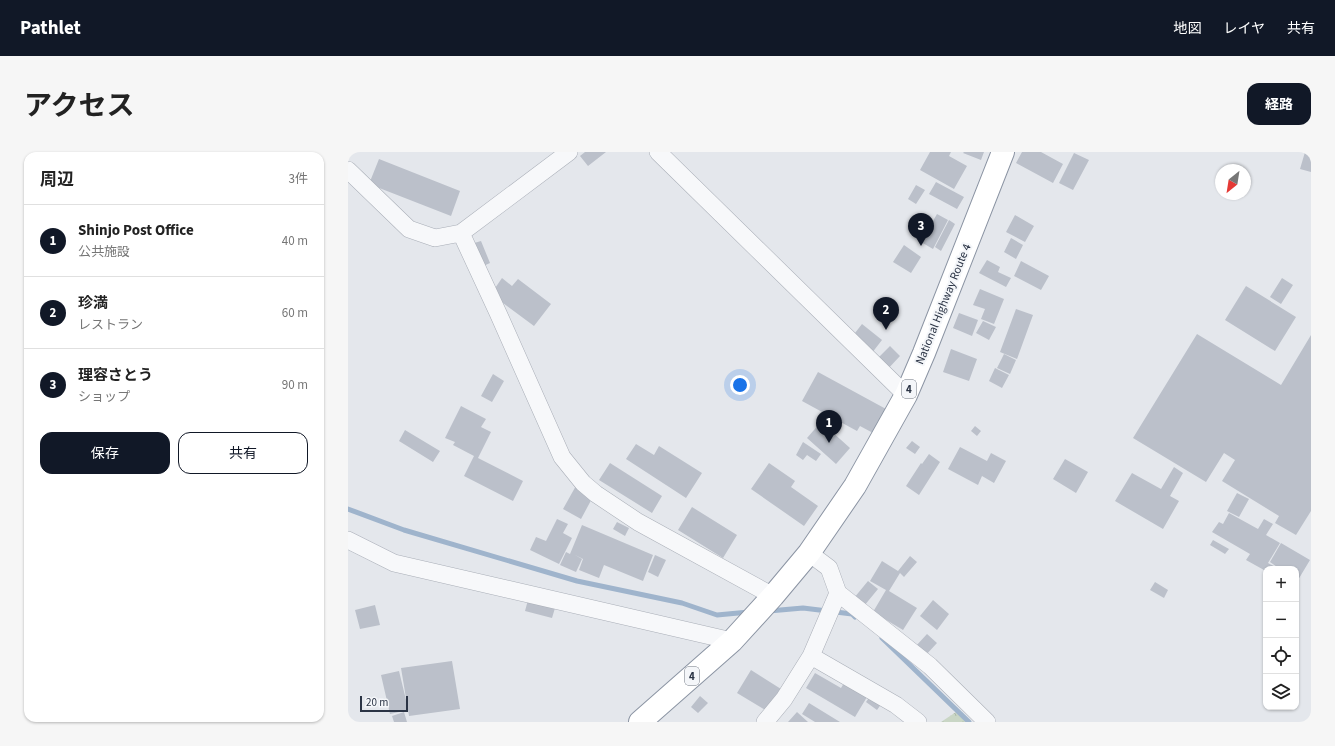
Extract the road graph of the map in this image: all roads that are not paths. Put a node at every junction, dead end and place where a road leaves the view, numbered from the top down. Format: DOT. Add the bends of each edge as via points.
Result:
graph roads {
  1 [pos="569,152"];
  2 [pos="658,152"];
  3 [pos="1003,152"];
  4 [pos="348,170"];
  5 [pos="461,233"];
  6 [pos="906,395"];
  7 [pos="348,540"];
  8 [pos="809,553"];
  9 [pos="836,597"];
  10 [pos="771,599"];
  11 [pos="738,635"];
  12 [pos="811,656"];
  13 [pos="640,722"];
  14 [pos="765,722"];
  15 [pos="918,722"];
  16 [pos="987,722"];
  1 -- 5 [label="street"];
  2 -- 6 [label="street"];
  3 -- 6 [label="highway, National Highway Route 4 / 4"];
  4 -- 5 [label="street" via="409,229 435,238"];
  5 -- 10 [label="street" via="562,457 583,483 638,522"];
  6 -- 8 [label="highway, National Highway Route 4 / 4" via="855,486"];
  7 -- 11 [label="street" via="394,563"];
  8 -- 9 [label="street" via="829,568"];
  8 -- 10 [label="highway, National Highway Route 4 / 4"];
  9 -- 12 [label="street"];
  9 -- 16 [label="street" via="930,666"];
  10 -- 11 [label="highway, National Highway Route 4 / 4"];
  11 -- 13 [label="highway, National Highway Route 4 / 4"];
  12 -- 14 [label="street" via="784,699"];
  12 -- 15 [label="street" via="896,705"];
}
